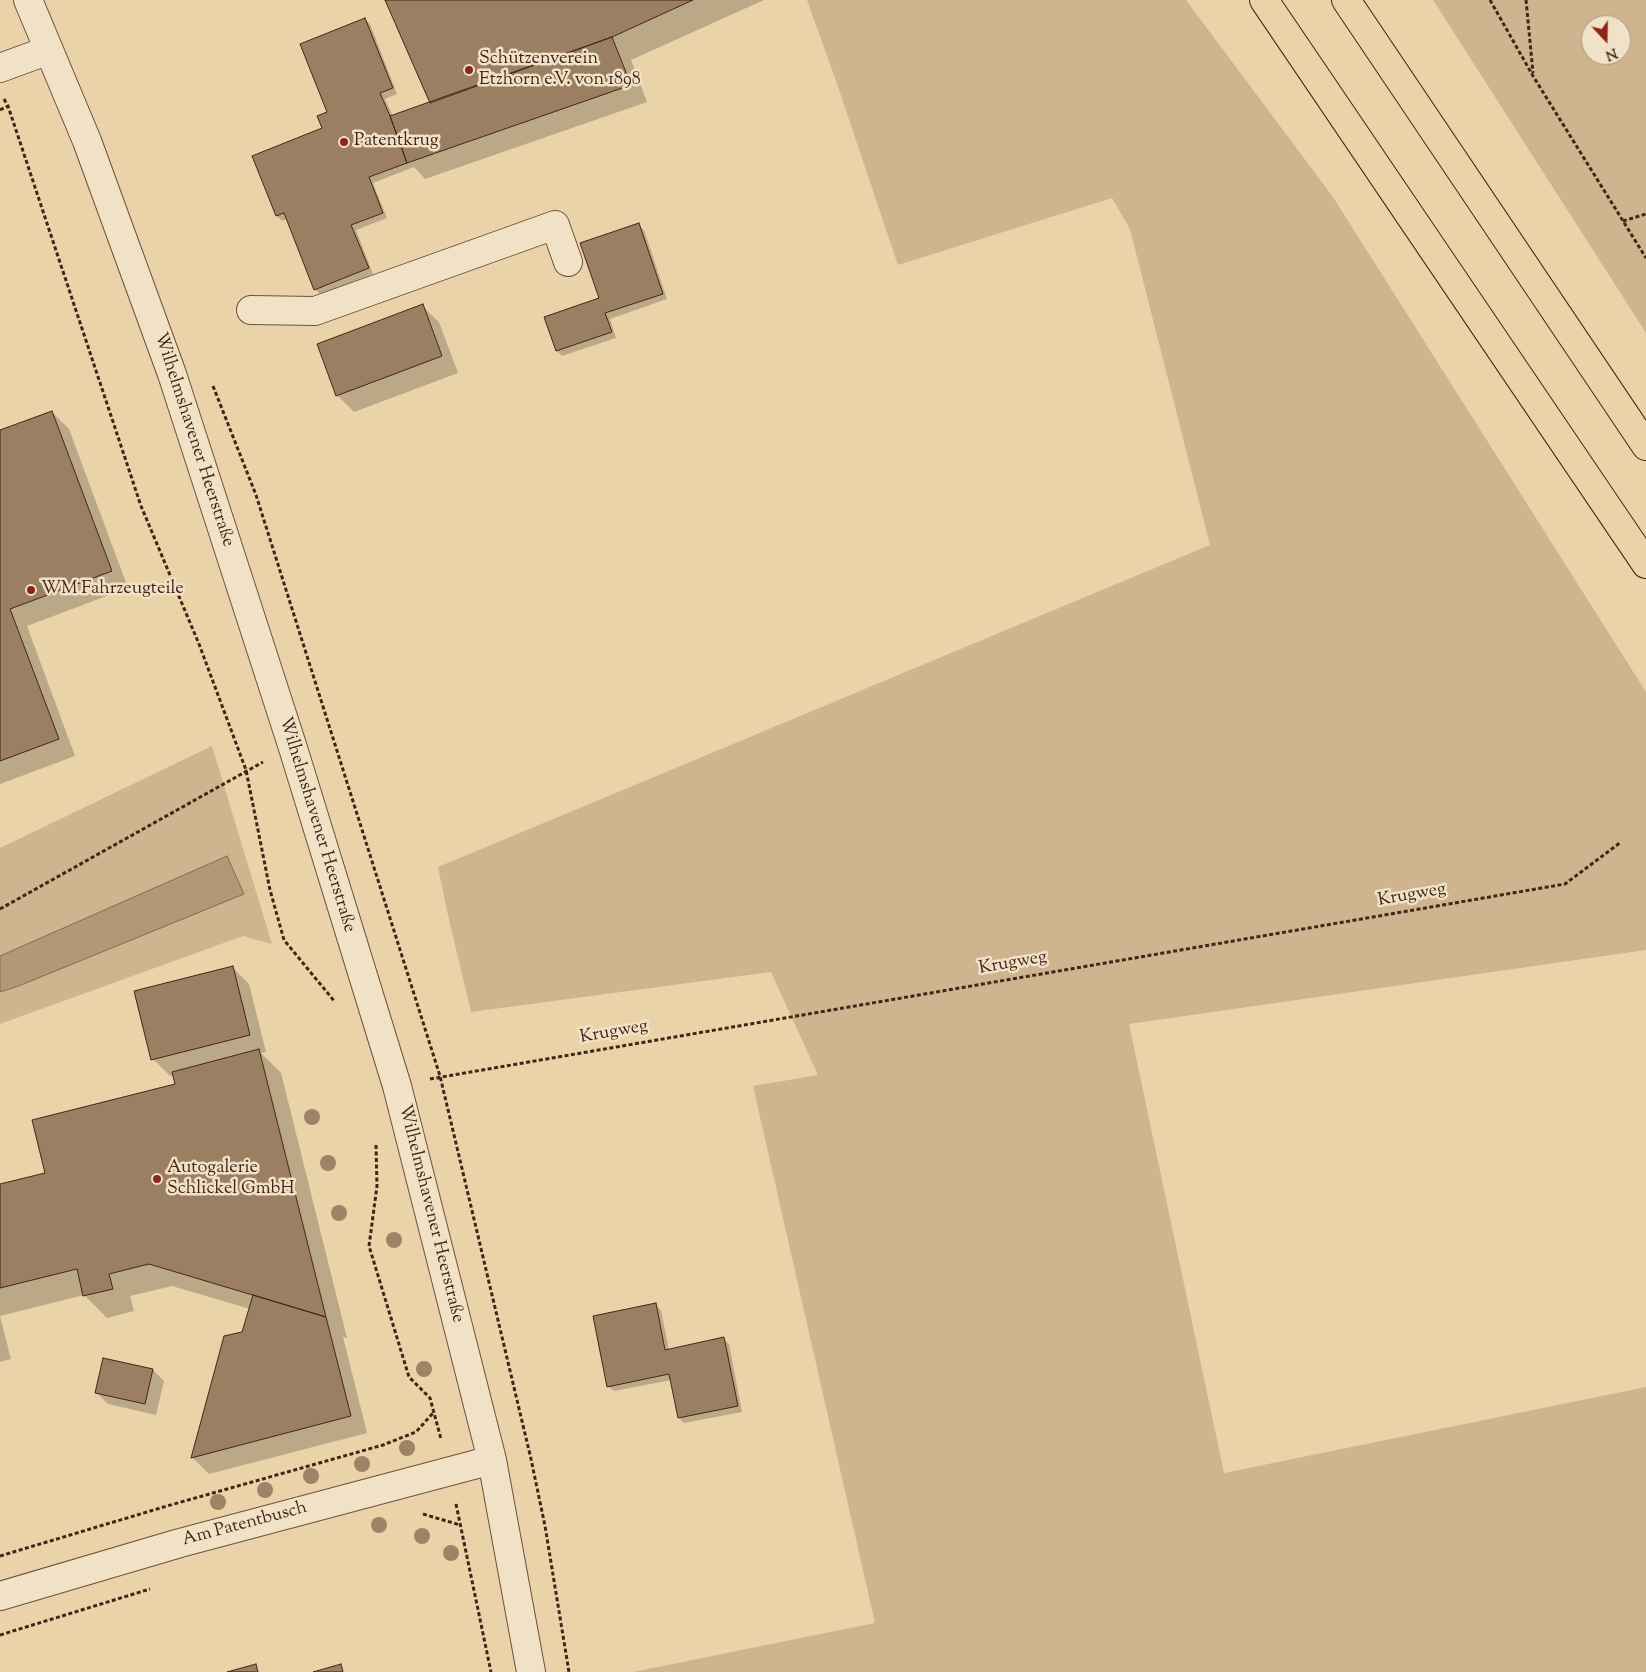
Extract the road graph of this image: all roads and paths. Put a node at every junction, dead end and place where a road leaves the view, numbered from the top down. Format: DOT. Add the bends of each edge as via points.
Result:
graph roads {
  1 [pos="28,0"];
  2 [pos="1264,0"];
  3 [pos="1346,0"];
  4 [pos="1490,0"];
  5 [pos="1526,0"];
  6 [pos="49,50"];
  7 [pos="0,68"];
  8 [pos="1534,76"];
  9 [pos="0,92"];
  10 [pos="8,106"];
  11 [pos="0,110"];
  12 [pos="1646,214"];
  13 [pos="1623,221"];
  14 [pos="1646,258"];
  15 [pos="568,262"];
  16 [pos="251,310"];
  17 [pos="1646,446"];
  18 [pos="1646,564"];
  19 [pos="293,748"];
  20 [pos="246,770"];
  21 [pos="1621,842"];
  22 [pos="0,909"];
  23 [pos="339,1006"];
  24 [pos="397,1086"];
  25 [pos="376,1144"];
  26 [pos="434,1412"];
  27 [pos="492,1460"];
  28 [pos="449,1471"];
  29 [pos="418,1514"];
  30 [pos="460,1525"];
  31 [pos="0,1556"];
  32 [pos="152,1588"];
  33 [pos="0,1596"];
  34 [pos="0,1634"];
  35 [pos="491,1672"];
  36 [pos="531,1672"];
  1 -- 6 [label="street, Wilhelmshavener Heerstraße"];
  2 -- 18 [label="highway"];
  3 -- 17 [label="highway"];
  4 -- 8 [label="path"];
  5 -- 8 [label="path"];
  6 -- 7 [label="street"];
  6 -- 19 [label="street, Wilhelmshavener Heerstraße" via="172,374"];
  8 -- 13 [label="path"];
  9 -- 10 [label="path"];
  10 -- 11 [label="path"];
  10 -- 20 [label="path" via="141,506 199,644"];
  12 -- 13 [label="path"];
  13 -- 14 [label="path"];
  15 -- 16 [label="street" via="555,225 315,311"];
  19 -- 20 [label="path"];
  19 -- 24 [label="street, Wilhelmshavener Heerstraße"];
  20 -- 22 [label="path"];
  20 -- 23 [label="path" via="270,890 284,940"];
  21 -- 24 [label="path, Krugweg" via="1565,884 450,1074"];
  24 -- 27 [label="street, Wilhelmshavener Heerstraße"];
  25 -- 26 [label="path" via="377,1186 369,1246 409,1377 430,1398"];
  26 -- 28 [label="path"];
  26 -- 31 [label="path" via="416,1432 383,1445"];
  27 -- 28 [label="street, Am Patentbusch"];
  27 -- 36 [label="street, Wilhelmshavener Heerstraße"];
  28 -- 30 [label="path"];
  28 -- 33 [label="street, Am Patentbusch" via="180,1543"];
  29 -- 30 [label="path"];
  30 -- 35 [label="path"];
  32 -- 34 [label="path"];
}
